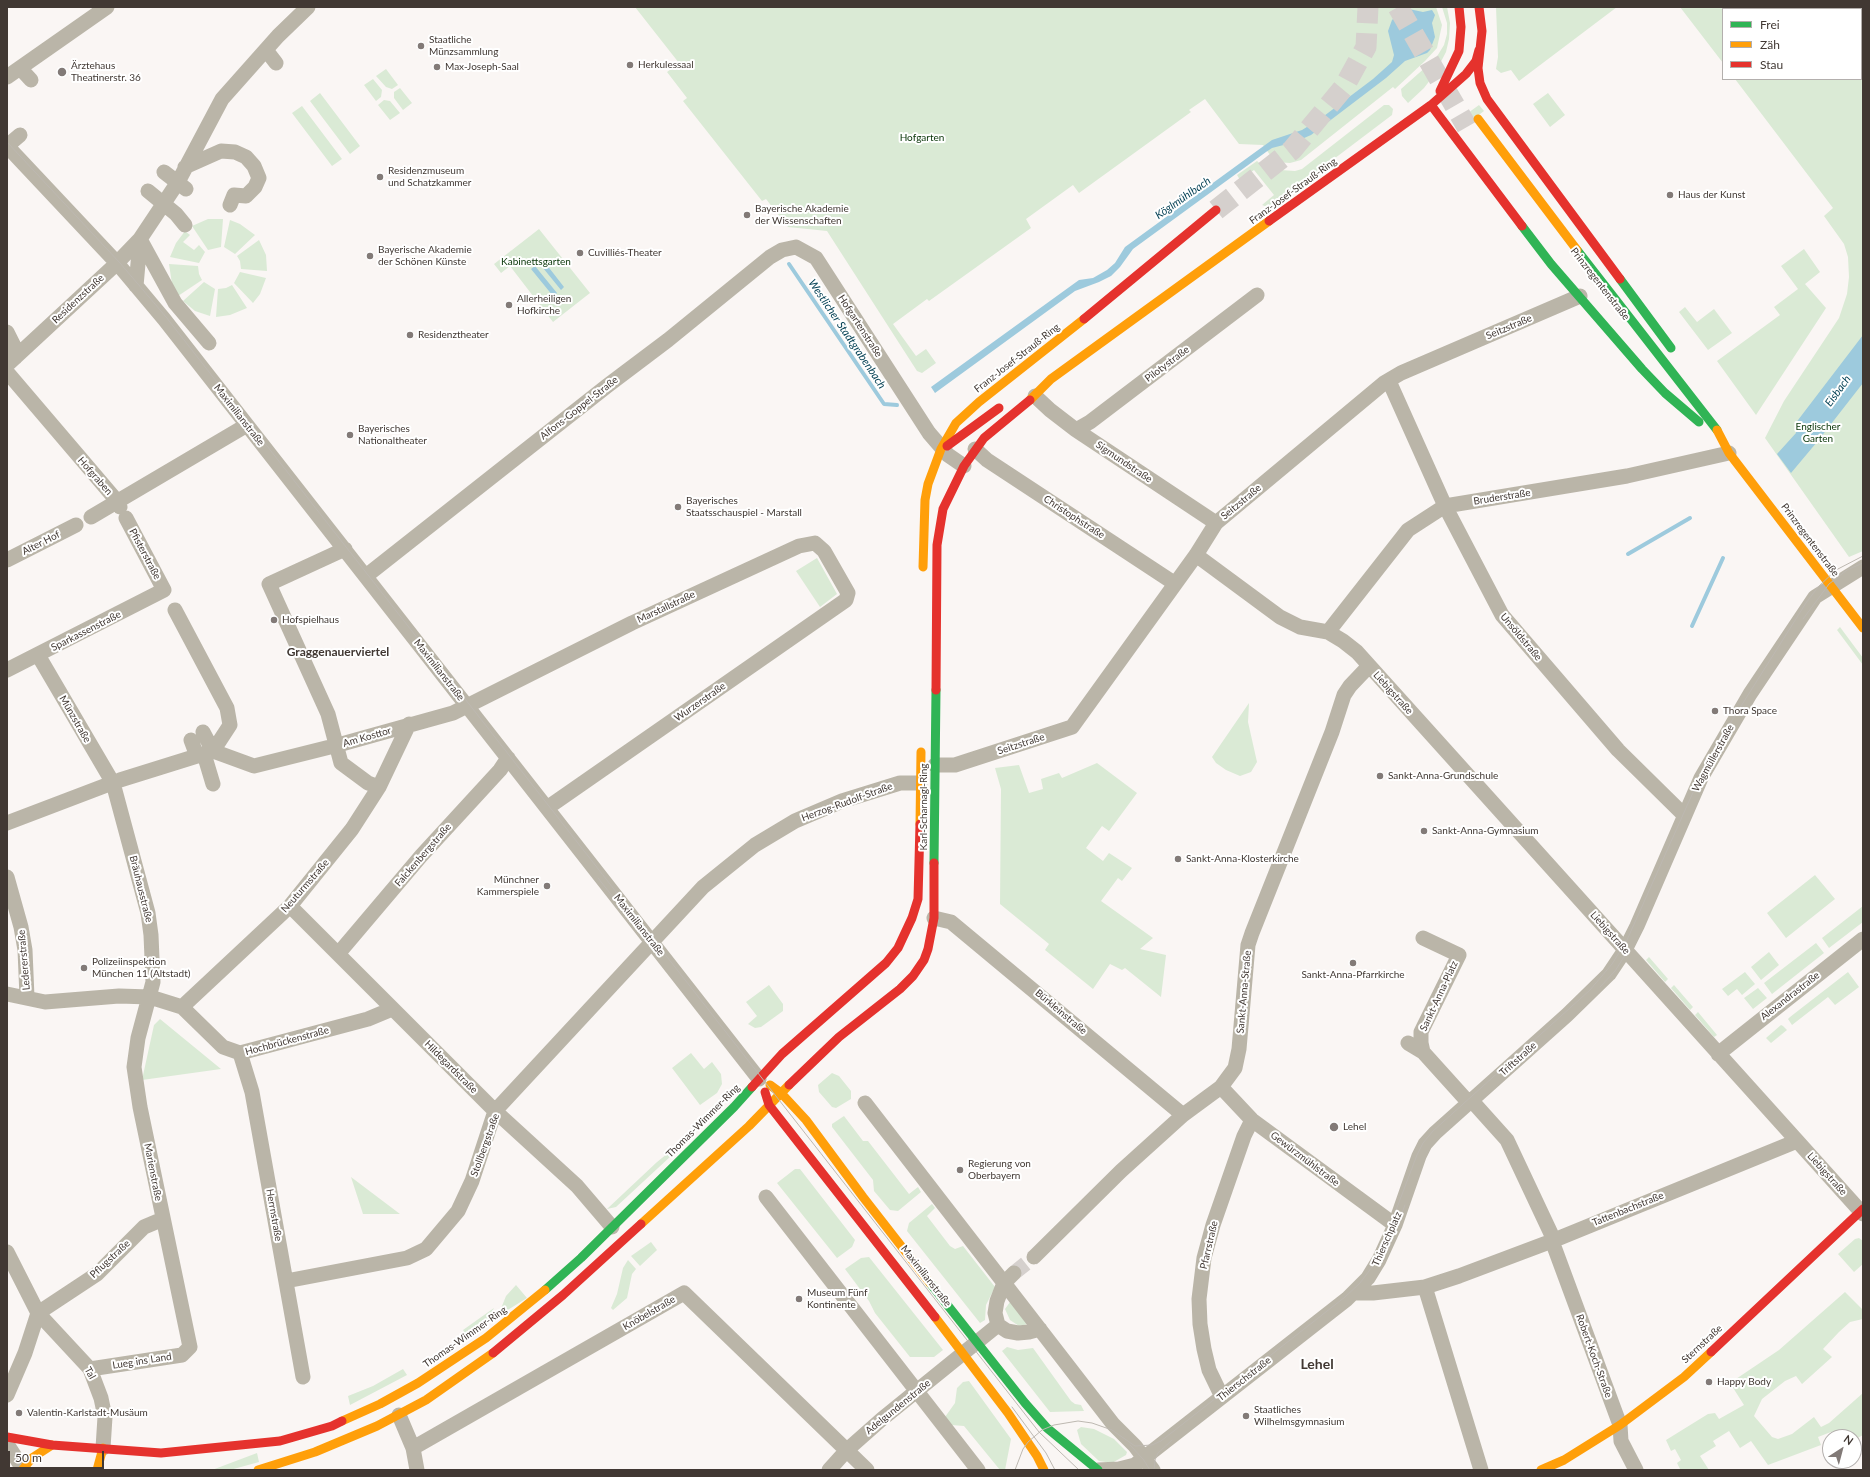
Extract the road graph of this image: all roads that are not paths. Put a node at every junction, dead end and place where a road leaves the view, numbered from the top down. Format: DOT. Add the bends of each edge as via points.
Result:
graph roads {
  1 [pos="107,7"];
  2 [pos="308,7"];
  3 [pos="1459,7"];
  4 [pos="1479,7"];
  5 [pos="261,35"];
  6 [pos="278,36"];
  7 [pos="266,50"];
  8 [pos="1480,50"];
  9 [pos="276,63"];
  10 [pos="11,72"];
  11 [pos="31,80"];
  12 [pos="1448,86"];
  13 [pos="1464,90"];
  14 [pos="1478,95"];
  15 [pos="1487,99"];
  16 [pos="1431,105"];
  17 [pos="1478,119"];
  18 [pos="20,135"];
  19 [pos="7,146"];
  20 [pos="185,168"];
  21 [pos="164,172"];
  22 [pos="182,186"];
  23 [pos="148,191"];
  24 [pos="230,205"];
  25 [pos="167,207"];
  26 [pos="1216,210"];
  27 [pos="185,225"];
  28 [pos="140,240"];
  29 [pos="796,246"];
  30 [pos="144,259"];
  31 [pos="165,260"];
  32 [pos="118,262"];
  33 [pos="136,286"];
  34 [pos="1256,295"];
  35 [pos="1580,296"];
  36 [pos="7,332"];
  37 [pos="209,343"];
  38 [pos="1677,357"];
  39 [pos="14,359"];
  40 [pos="1656,370"];
  41 [pos="7,372"];
  42 [pos="1691,380"];
  43 [pos="1388,381"];
  44 [pos="1032,392"];
  45 [pos="1010,400"];
  46 [pos="1700,422"];
  47 [pos="1714,424"];
  48 [pos="247,425"];
  49 [pos="1076,430"];
  50 [pos="941,449"];
  51 [pos="975,449"];
  52 [pos="1727,450"];
  53 [pos="964,466"];
  54 [pos="1445,506"];
  55 [pos="121,509"];
  56 [pos="91,517"];
  57 [pos="1216,523"];
  58 [pos="76,525"];
  59 [pos="345,549"];
  60 [pos="1196,555"];
  61 [pos="7,560"];
  62 [pos="1857,570"];
  63 [pos="923,574"];
  64 [pos="366,576"];
  65 [pos="1174,583"];
  66 [pos="1831,585"];
  67 [pos="160,592"];
  68 [pos="848,593"];
  69 [pos="175,610"];
  70 [pos="1863,628"];
  71 [pos="1328,632"];
  72 [pos="38,655"];
  73 [pos="1369,666"];
  74 [pos="7,670"];
  75 [pos="467,706"];
  76 [pos="409,724"];
  77 [pos="197,736"];
  78 [pos="921,744"];
  79 [pos="338,745"];
  80 [pos="205,753"];
  81 [pos="508,758"];
  82 [pos="935,765"];
  83 [pos="113,783"];
  84 [pos="920,783"];
  85 [pos="213,784"];
  86 [pos="379,787"];
  87 [pos="548,808"];
  88 [pos="1684,815"];
  89 [pos="7,823"];
  90 [pos="7,877"];
  91 [pos="290,906"];
  92 [pos="934,918"];
  93 [pos="1423,938"];
  94 [pos="1863,939"];
  95 [pos="653,943"];
  96 [pos="906,948"];
  97 [pos="1625,950"];
  98 [pos="338,954"];
  99 [pos="924,960"];
  100 [pos="7,994"];
  101 [pos="27,997"];
  102 [pos="150,997"];
  103 [pos="182,1007"];
  104 [pos="392,1009"];
  105 [pos="1408,1043"];
  106 [pos="1423,1052"];
  107 [pos="240,1053"];
  108 [pos="1718,1054"];
  109 [pos="759,1079"];
  110 [pos="1221,1087"];
  111 [pos="781,1093"];
  112 [pos="1471,1102"];
  113 [pos="865,1103"];
  114 [pos="769,1105"];
  115 [pos="495,1111"];
  116 [pos="1183,1115"];
  117 [pos="1252,1120"];
  118 [pos="1796,1141"];
  119 [pos="672,1167"];
  120 [pos="1415,1169"];
  121 [pos="681,1188"];
  122 [pos="766,1197"];
  123 [pos="1862,1211"];
  124 [pos="163,1219"];
  125 [pos="1395,1225"];
  126 [pos="612,1227"];
  127 [pos="1553,1240"];
  128 [pos="7,1252"];
  129 [pos="1034,1256"];
  130 [pos="1009,1278"];
  131 [pos="286,1281"];
  132 [pos="1425,1287"];
  133 [pos="1354,1293"];
  134 [pos="38,1313"];
  135 [pos="998,1326"];
  136 [pos="1040,1329"];
  137 [pos="190,1347"];
  138 [pos="971,1348"];
  139 [pos="90,1369"];
  140 [pos="303,1377"];
  141 [pos="9,1385"];
  142 [pos="918,1391"];
  143 [pos="1222,1397"];
  144 [pos="399,1415"];
  145 [pos="1620,1425"];
  146 [pos="1046,1427"];
  147 [pos="7,1437"];
  148 [pos="1027,1440"];
  149 [pos="256,1443"];
  150 [pos="7,1444"];
  151 [pos="52,1445"];
  152 [pos="103,1448"];
  153 [pos="413,1448"];
  154 [pos="847,1450"];
  155 [pos="1137,1464"];
  156 [pos="7,1465"];
  157 [pos="260,1469"];
  158 [pos="24,1470"];
  159 [pos="97,1470"];
  160 [pos="418,1470"];
  161 [pos="829,1470"];
  162 [pos="867,1470"];
  163 [pos="978,1470"];
  164 [pos="1044,1470"];
  165 [pos="1098,1470"];
  166 [pos="1153,1470"];
  167 [pos="1481,1470"];
  168 [pos="1541,1470"];
  169 [pos="1636,1470"];
  1 -- 10 [label="street"];
  2 -- 6 [label="street, Residenzstraße"];
  3 -- 12 [label="main road" via="1462,27 1460,47"];
  4 -- 8 [label="main road" via="1482,20"];
  5 -- 6 [label="street"];
  6 -- 7 [label="street, Residenzstraße"];
  7 -- 9 [label="street"];
  7 -- 20 [label="street, Residenzstraße" via="218,97"];
  8 -- 12 [label="main road, Franz-Josef-Strauß-Ring" via="1473,65"];
  8 -- 15 [label="main road" via="1478,74"];
  10 -- 11 [label="street"];
  12 -- 13 [label="main road"];
  12 -- 16 [label="main road, Franz-Josef-Strauß-Ring"];
  14 -- 15 [label="main road"];
  15 -- 38 [label="main road"];
  16 -- 35 [label="main road" via="1551,264"];
  16 -- 44 [label="main road, Franz-Josef-Strauß-Ring"];
  17 -- 47 [label="main road, Prinzregentenstraße" via="1636,327"];
  18 -- 19 [label="street"];
  19 -- 32 [label="street, Maximilianstraße"];
  20 -- 22 [label="street, Residenzstraße"];
  20 -- 24 [label="street" via="221,151 235,152 246,157 254,166 259,178 255,187 246,196 234,195"];
  21 -- 22 [label="street"];
  22 -- 25 [label="street, Residenzstraße"];
  23 -- 25 [label="street"];
  25 -- 27 [label="street"];
  25 -- 28 [label="street, Residenzstraße"];
  26 -- 50 [label="main road, Franz-Josef-Strauß-Ring" via="1038,357 974,406 956,424"];
  28 -- 30 [label="street, Residenzstraße"];
  28 -- 32 [label="street, Residenzstraße"];
  29 -- 50 [label="street, Hofgartenstraße" via="816,258 914,412"];
  29 -- 64 [label="street, Alfons-Goppel-Straße" via="770,257"];
  30 -- 31 [label="street"];
  30 -- 32 [label="street"];
  30 -- 33 [label="street, Residenzstraße"];
  30 -- 37 [label="street"];
  32 -- 33 [label="street, Maximilianstraße"];
  32 -- 39 [label="street, Residenzstraße" via="107,282"];
  33 -- 48 [label="street, Maximilianstraße"];
  34 -- 49 [label="street, Pilotystraße"];
  35 -- 43 [label="street, Seitzstraße" via="1401,373"];
  35 -- 46 [label="main road" via="1642,369 1665,393"];
  36 -- 39 [label="street" via="14,346"];
  40 -- 46 [label="main road, Prinzregentenstraße"];
  41 -- 55 [label="street, Hofgraben"];
  42 -- 47 [label="main road"];
  43 -- 54 [label="street, Unsöldstraße"];
  43 -- 57 [label="street, Seitzstraße"];
  44 -- 49 [label="street, Sigmundstraße"];
  44 -- 51 [label="main road, Franz-Josef-Strauß-Ring"];
  45 -- 50 [label="main road"];
  46 -- 52 [label="main road, Prinzregentenstraße"];
  47 -- 52 [label="main road, Prinzregentenstraße"];
  48 -- 55 [label="street, Hofgraben"];
  48 -- 59 [label="street, Maximilianstraße"];
  49 -- 57 [label="street, Sigmundstraße"];
  50 -- 53 [label="street, Hofgartenstraße"];
  50 -- 63 [label="main road" via="925,500"];
  51 -- 53 [label="main road, Karl-Scharnagl-Ring"];
  51 -- 65 [label="street, Christophstraße" via="987,460"];
  52 -- 54 [label="street, Bruderstraße" via="1627,476"];
  52 -- 66 [label="main road, Prinzregentenstraße"];
  53 -- 82 [label="main road, Karl-Scharnagl-Ring" via="944,510 937,545"];
  54 -- 71 [label="street, Bruderstraße" via="1408,530"];
  54 -- 88 [label="street, Unsöldstraße" via="1502,615 1618,750"];
  55 -- 56 [label="street"];
  55 -- 67 [label="street, Pfisterstraße"];
  57 -- 60 [label="street, Seitzstraße"];
  58 -- 61 [label="street, Alter Hof"];
  59 -- 64 [label="street, Maximilianstraße"];
  59 -- 79 [label="street" via="269,584 328,714"];
  60 -- 65 [label="street, Seitzstraße"];
  60 -- 71 [label="street" via="1285,620 1300,627"];
  62 -- 66 [label="street, Wagmüllerstraße"];
  64 -- 75 [label="street, Maximilianstraße"];
  65 -- 82 [label="street, Seitzstraße" via="1072,727 955,765"];
  66 -- 70 [label="main road, Prinzregentenstraße"];
  66 -- 88 [label="street, Wagmüllerstraße" via="1812,601 1750,694 1707,766"];
  67 -- 72 [label="street, Sparkassenstraße"];
  68 -- 75 [label="street, Marstallstraße" via="824,551 815,543 799,546 632,623"];
  68 -- 87 [label="street, Wurzerstraße" via="846,600"];
  69 -- 80 [label="street" via="208,673 230,706 230,725"];
  71 -- 73 [label="street, Liebigstraße" via="1357,652"];
  72 -- 74 [label="street, Sparkassenstraße"];
  72 -- 83 [label="street, Münzstraße"];
  73 -- 97 [label="street, Liebigstraße"];
  73 -- 110 [label="street, Sankt-Anna-Straße" via="1344,695 1332,732 1252,933 1248,945 1239,1049 1235,1068"];
  75 -- 76 [label="street, Am Kosttor" via="453,713"];
  75 -- 81 [label="street, Maximilianstraße"];
  76 -- 79 [label="street, Am Kosttor"];
  76 -- 86 [label="street, Am Kosttor"];
  77 -- 80 [label="street"];
  78 -- 84 [label="main road, Karl-Scharnagl-Ring"];
  79 -- 80 [label="street" via="254,766"];
  79 -- 86 [label="street, Am Kosttor" via="341,763 368,783"];
  80 -- 83 [label="street"];
  80 -- 85 [label="street"];
  81 -- 87 [label="street, Maximilianstraße"];
  81 -- 98 [label="street, Falckenbergstraße"];
  82 -- 92 [label="main road, Karl-Scharnagl-Ring"];
  83 -- 89 [label="street"];
  83 -- 102 [label="street, Bräuhausstraße" via="148,913 153,982"];
  84 -- 95 [label="street, Herzog-Rudolf-Straße" via="900,783 842,801 773,833 728,865 703,887"];
  84 -- 96 [label="main road, Karl-Scharnagl-Ring" via="917,904 907,931"];
  86 -- 91 [label="street, Neuturmstraße" via="352,829"];
  87 -- 95 [label="street, Maximilianstraße"];
  88 -- 97 [label="street, Wagmüllerstraße"];
  90 -- 101 [label="street, Ledererstraße" via="25,950"];
  91 -- 98 [label="street, Hildegardstraße"];
  91 -- 103 [label="street, Neuturmstraße"];
  92 -- 99 [label="main road, Karl-Scharnagl-Ring"];
  92 -- 116 [label="street, Bürkleinstraße" via="951,922"];
  93 -- 106 [label="street, Sankt-Anna-Platz" via="1459,955 1421,1032"];
  94 -- 108 [label="street, Alexandrastraße"];
  95 -- 109 [label="street, Maximilianstraße"];
  95 -- 115 [label="street, Stollbergstraße" via="639,954"];
  96 -- 99 [label="main road"];
  96 -- 109 [label="main road, Karl-Scharnagl-Ring" via="782,1054"];
  97 -- 108 [label="street, Liebigstraße"];
  97 -- 112 [label="street, Triftstraße" via="1592,992"];
  98 -- 104 [label="street, Hildegardstraße"];
  99 -- 111 [label="main road, Karl-Scharnagl-Ring" via="900,989 838,1037"];
  100 -- 101 [label="street, Hochbrückenstraße"];
  101 -- 102 [label="street, Hochbrückenstraße" via="45,1002 119,996"];
  102 -- 103 [label="street, Hochbrückenstraße"];
  102 -- 124 [label="street, Marienstraße" via="138,1038 134,1067"];
  103 -- 107 [label="street, Hochbrückenstraße" via="223,1047"];
  104 -- 107 [label="street, Hochbrückenstraße" via="368,1019"];
  104 -- 115 [label="street, Hildegardstraße"];
  105 -- 106 [label="street"];
  106 -- 112 [label="street"];
  107 -- 131 [label="street, Herrnstraße" via="252,1092"];
  108 -- 118 [label="street, Liebigstraße"];
  109 -- 111 [label="main road, Maximilianstraße"];
  109 -- 114 [label="main road, Maximilianstraße"];
  109 -- 119 [label="main road, Thomas-Wimmer-Ring"];
  110 -- 116 [label="street, Sankt-Anna-Straße"];
  110 -- 117 [label="street, Gewürzmühlstraße"];
  111 -- 114 [label="main road, Karl-Scharnagl-Ring"];
  111 -- 138 [label="main road, Maximilianstraße" via="806,1120 863,1196"];
  112 -- 120 [label="street, Triftstraße" via="1435,1133 1426,1144"];
  112 -- 127 [label="street, Robert-Koch-Straße" via="1507,1140"];
  113 -- 130 [label="street"];
  114 -- 121 [label="main road"];
  114 -- 138 [label="main road, Maximilianstraße"];
  115 -- 126 [label="street, Hildegardstraße" via="577,1186"];
  115 -- 131 [label="street, Stollbergstraße" via="472,1181 458,1210 426,1249 407,1258"];
  116 -- 129 [label="street, Sankt-Anna-Straße" via="1110,1181"];
  117 -- 125 [label="street, Gewürzmühlstraße"];
  117 -- 143 [label="street, Pfarrstraße" via="1213,1225 1204,1258 1200,1292 1200,1324 1204,1349 1209,1370"];
  118 -- 123 [label="street, Liebigstraße"];
  118 -- 127 [label="street, Tattenbachstraße"];
  119 -- 121 [label="main road" via="672,1183"];
  119 -- 126 [label="main road, Thomas-Wimmer-Ring"];
  120 -- 125 [label="street, Thierschplatz"];
  121 -- 144 [label="main road" via="514,1336 454,1381"];
  122 -- 142 [label="street"];
  123 -- 145 [label="main road, Sternstraße" via="1684,1377"];
  124 -- 134 [label="street, Pflugstraße" via="144,1226 97,1274"];
  124 -- 137 [label="street, Marienstraße"];
  125 -- 133 [label="street, Thierschplatz" via="1374,1269"];
  126 -- 149 [label="main road, Thomas-Wimmer-Ring" via="521,1311 486,1338 418,1383 332,1426 280,1441"];
  127 -- 132 [label="street, Tattenbachstraße"];
  127 -- 145 [label="street, Robert-Koch-Straße"];
  128 -- 134 [label="street, Tal"];
  130 -- 135 [label="street" via="996,1307"];
  130 -- 136 [label="street"];
  131 -- 140 [label="street, Herrnstraße"];
  132 -- 133 [label="street"];
  132 -- 167 [label="street"];
  133 -- 143 [label="street, Thierschstraße"];
  134 -- 139 [label="street, Tal"];
  134 -- 141 [label="street" via="25,1353"];
  135 -- 136 [label="street" via="1018,1333"];
  135 -- 138 [label="street"];
  136 -- 155 [label="street" via="1113,1424"];
  137 -- 139 [label="street, Lueg ins Land" via="182,1355"];
  138 -- 142 [label="street, Adelgundenstraße"];
  138 -- 146 [label="main road, Maximilianstraße"];
  138 -- 148 [label="main road, Maximilianstraße"];
  139 -- 152 [label="street, Tal" via="101,1398 104,1417"];
  142 -- 154 [label="street, Adelgundenstraße"];
  142 -- 163 [label="street"];
  143 -- 155 [label="street, Thierschstraße"];
  144 -- 153 [label="street"];
  144 -- 157 [label="main road" via="335,1444"];
  145 -- 168 [label="main road, Sternstraße" via="1570,1456"];
  145 -- 169 [label="street, Robert-Koch-Straße" via="1620,1441"];
  146 -- 148 [label="street"];
  146 -- 165 [label="main road, Maximilianstraße"];
  147 -- 151 [label="main road, Thomas-Wimmer-Ring"];
  148 -- 164 [label="main road, Maximilianstraße"];
  149 -- 152 [label="main road, Thomas-Wimmer-Ring" via="161,1453"];
  149 -- 157 [label="main road" via="266,1453 267,1460"];
  150 -- 158 [label="street"];
  151 -- 152 [label="main road, Thomas-Wimmer-Ring"];
  151 -- 158 [label="main road" via="32,1458"];
  152 -- 159 [label="main road"];
  153 -- 154 [label="street, Knöbelstraße" via="684,1293"];
  153 -- 160 [label="street"];
  154 -- 161 [label="street, Adelgundenstraße"];
  154 -- 162 [label="street, Knöbelstraße"];
  155 -- 165 [label="street, Thierschstraße" via="1119,1469"];
  155 -- 166 [label="street"];
  156 -- 158 [label="main road"];
}
